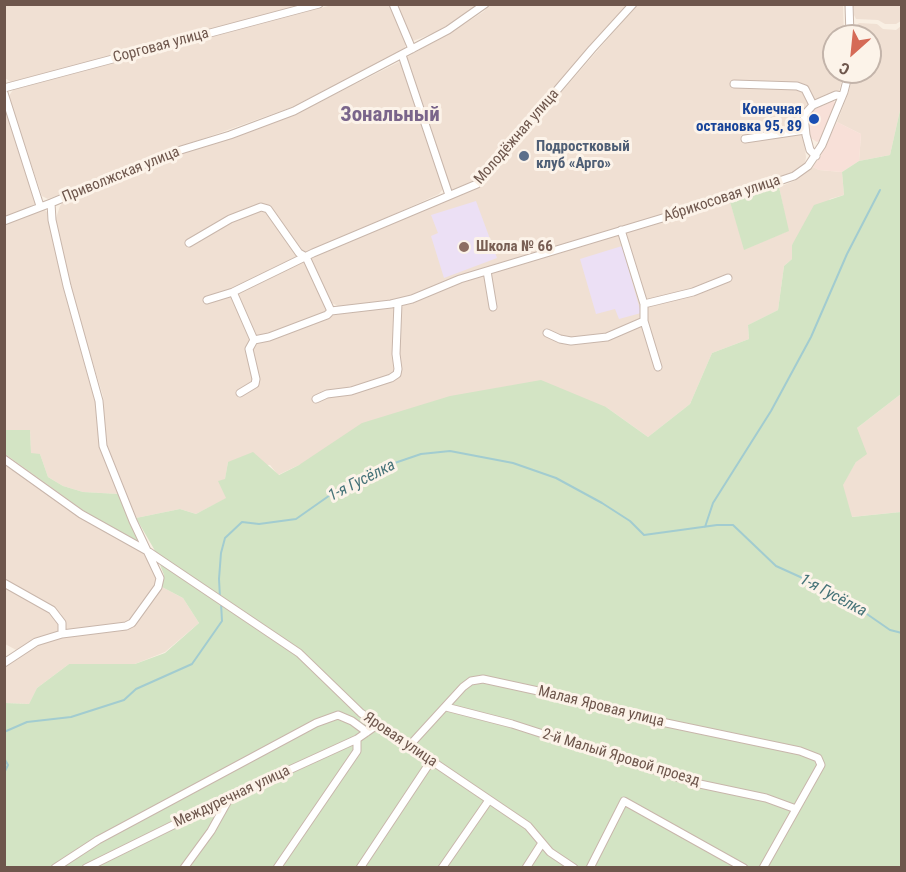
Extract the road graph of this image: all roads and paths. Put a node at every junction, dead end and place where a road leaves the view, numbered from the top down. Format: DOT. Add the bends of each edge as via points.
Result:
graph roads {
  1 [pos="319,4"];
  2 [pos="393,4"];
  3 [pos="486,4"];
  4 [pos="633,4"];
  5 [pos="849,4"];
  6 [pos="850,24"];
  7 [pos="411,49"];
  8 [pos="402,55"];
  9 [pos="734,84"];
  10 [pos="846,84"];
  11 [pos="4,88"];
  12 [pos="4,93"];
  13 [pos="842,96"];
  14 [pos="813,105"];
  15 [pos="805,130"];
  16 [pos="745,139"];
  17 [pos="816,156"];
  18 [pos="449,195"];
  19 [pos="51,203"];
  20 [pos="40,206"];
  21 [pos="4,221"];
  22 [pos="621,230"];
  23 [pos="189,243"];
  24 [pos="306,257"];
  25 [pos="487,270"];
  26 [pos="728,278"];
  27 [pos="232,292"];
  28 [pos="207,300"];
  29 [pos="398,303"];
  30 [pos="644,304"];
  31 [pos="493,307"];
  32 [pos="331,311"];
  33 [pos="644,321"];
  34 [pos="547,333"];
  35 [pos="254,340"];
  36 [pos="658,367"];
  37 [pos="240,393"];
  38 [pos="316,399"];
  39 [pos="4,459"];
  40 [pos="149,552"];
  41 [pos="4,583"];
  42 [pos="62,634"];
  43 [pos="4,663"];
  44 [pos="446,707"];
  45 [pos="377,725"];
  46 [pos="367,732"];
  47 [pos="357,739"];
  48 [pos="409,746"];
  49 [pos="431,760"];
  50 [pos="230,797"];
  51 [pos="489,800"];
  52 [pos="796,809"];
  53 [pos="542,843"];
  54 [pos="55,867"];
  55 [pos="87,867"];
  56 [pos="184,867"];
  57 [pos="277,867"];
  58 [pos="360,867"];
  59 [pos="442,867"];
  60 [pos="526,867"];
  61 [pos="574,867"];
  62 [pos="590,867"];
  63 [pos="744,867"];
  64 [pos="763,867"];
  1 -- 11 [label="street, Сорговая улица"];
  2 -- 7 [label="street"];
  3 -- 7 [label="street, Приволжская улица"];
  4 -- 18 [label="street, Молодёжная улица" via="484,178 469,189"];
  5 -- 6 [label="street"];
  7 -- 8 [label="street, Приволжская улица"];
  8 -- 18 [label="street"];
  8 -- 19 [label="street, Приволжская улица" via="294,111 171,153"];
  9 -- 14 [label="street" via="805,88"];
  10 -- 13 [label="street, Абрикосовая улица"];
  12 -- 20 [label="street"];
  13 -- 14 [label="street"];
  13 -- 17 [label="street, Абрикосовая улица"];
  14 -- 15 [label="street" via="804,115"];
  15 -- 16 [label="street"];
  15 -- 17 [label="street" via="810,150"];
  17 -- 22 [label="street, Абрикосовая улица" via="794,176"];
  18 -- 24 [label="street, Молодёжная улица"];
  19 -- 20 [label="street"];
  19 -- 40 [label="street, Приволжская улица" via="66,286 99,401 103,446"];
  20 -- 21 [label="street"];
  22 -- 25 [label="street, Абрикосовая улица"];
  22 -- 30 [label="street"];
  23 -- 24 [label="street" via="230,219 261,207 268,208 299,253"];
  24 -- 27 [label="street, Молодёжная улица"];
  24 -- 32 [label="street"];
  25 -- 29 [label="street, Абрикосовая улица"];
  25 -- 31 [label="street"];
  26 -- 30 [label="street"];
  27 -- 28 [label="street, Молодёжная улица"];
  27 -- 35 [label="street"];
  29 -- 32 [label="street, Абрикосовая улица"];
  29 -- 38 [label="street" via="397,374"];
  30 -- 33 [label="street"];
  32 -- 35 [label="street, Абрикосовая улица"];
  33 -- 34 [label="street" via="607,338 571,340"];
  33 -- 36 [label="street"];
  35 -- 37 [label="street" via="249,349 255,384"];
  39 -- 40 [label="street, Яровая улица" via="81,514"];
  40 -- 42 [label="street, Приволжская улица" via="160,578 158,587 132,623"];
  40 -- 45 [label="street, Яровая улица" via="299,653"];
  41 -- 42 [label="street" via="52,609 62,623"];
  42 -- 43 [label="street" via="36,642"];
  44 -- 48 [label="street, Малая Яровая улица"];
  44 -- 52 [label="street, 2-й Малый Яровой проезд" via="512,724 695,783 766,798"];
  44 -- 52 [label="street, Малая Яровая улица" via="471,681 483,679 652,720 800,750 818,758 821,765"];
  45 -- 46 [label="street, Междуречная улица"];
  45 -- 48 [label="street, Яровая улица"];
  46 -- 47 [label="street, Междуречная улица"];
  46 -- 54 [label="street" via="338,715 316,723"];
  47 -- 50 [label="street, Междуречная улица"];
  47 -- 57 [label="street" via="357,751"];
  48 -- 49 [label="street, Яровая улица"];
  49 -- 51 [label="street, Яровая улица"];
  49 -- 58 [label="street"];
  50 -- 55 [label="street, Междуречная улица"];
  50 -- 56 [label="street"];
  51 -- 53 [label="street, Яровая улица" via="528,826"];
  51 -- 59 [label="street"];
  52 -- 64 [label="street"];
  53 -- 60 [label="street"];
  53 -- 61 [label="street, Яровая улица"];
  62 -- 63 [label="street" via="624,801"];
}
